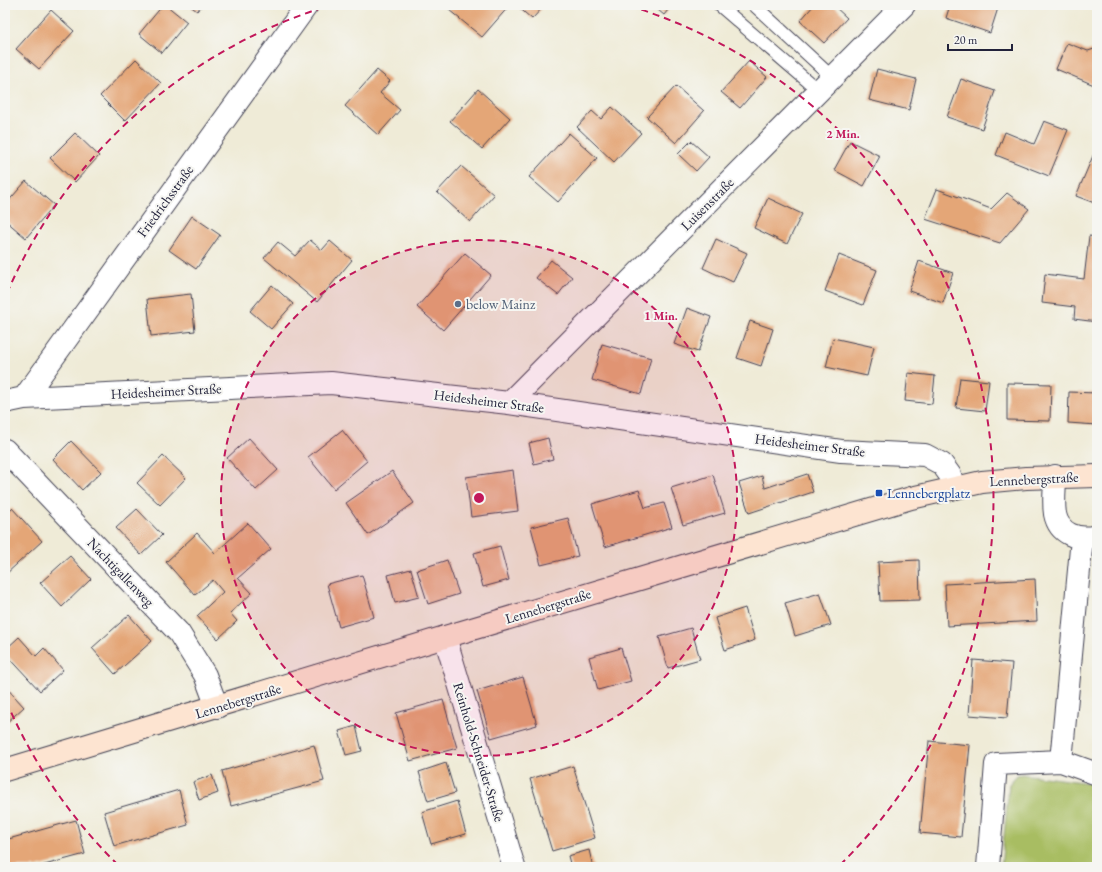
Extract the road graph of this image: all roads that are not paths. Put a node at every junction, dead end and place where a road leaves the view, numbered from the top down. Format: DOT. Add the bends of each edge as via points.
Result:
graph roads {
  1 [pos="307,5"];
  2 [pos="719,5"];
  3 [pos="754,5"];
  4 [pos="904,5"];
  5 [pos="825,84"];
  6 [pos="14,400"];
  7 [pos="509,403"];
  8 [pos="5,450"];
  9 [pos="1055,476"];
  10 [pos="1097,476"];
  11 [pos="954,487"];
  12 [pos="1090,536"];
  13 [pos="445,637"];
  14 [pos="217,707"];
  15 [pos="1061,761"];
  16 [pos="5,770"];
  17 [pos="1097,774"];
  18 [pos="514,867"];
  19 [pos="988,867"];
  1 -- 6 [label="street, Friedrichsstraße"];
  2 -- 5 [label="lane"];
  3 -- 5 [label="lane"];
  4 -- 5 [label="street, Luisenstraße"];
  5 -- 7 [label="street, Luisenstraße"];
  6 -- 7 [label="street, Heidesheimer Straße" via="331,383"];
  7 -- 11 [label="street, Heidesheimer Straße" via="841,451 925,455 942,464 950,475"];
  8 -- 14 [label="street, Nachtigallenweg" via="179,633 205,675"];
  9 -- 10 [label="main road, Lennebergstraße"];
  9 -- 11 [label="main road, Lennebergstraße"];
  9 -- 12 [label="street" via="1055,514 1058,522 1063,530 1071,535"];
  11 -- 13 [label="main road, Lennebergstraße"];
  12 -- 15 [label="street"];
  13 -- 14 [label="main road, Lennebergstraße"];
  13 -- 18 [label="street, Reinhold-Schneider-Straße"];
  14 -- 16 [label="main road, Lennebergstraße"];
  15 -- 17 [label="street"];
  15 -- 19 [label="street" via="996,764"];
}
